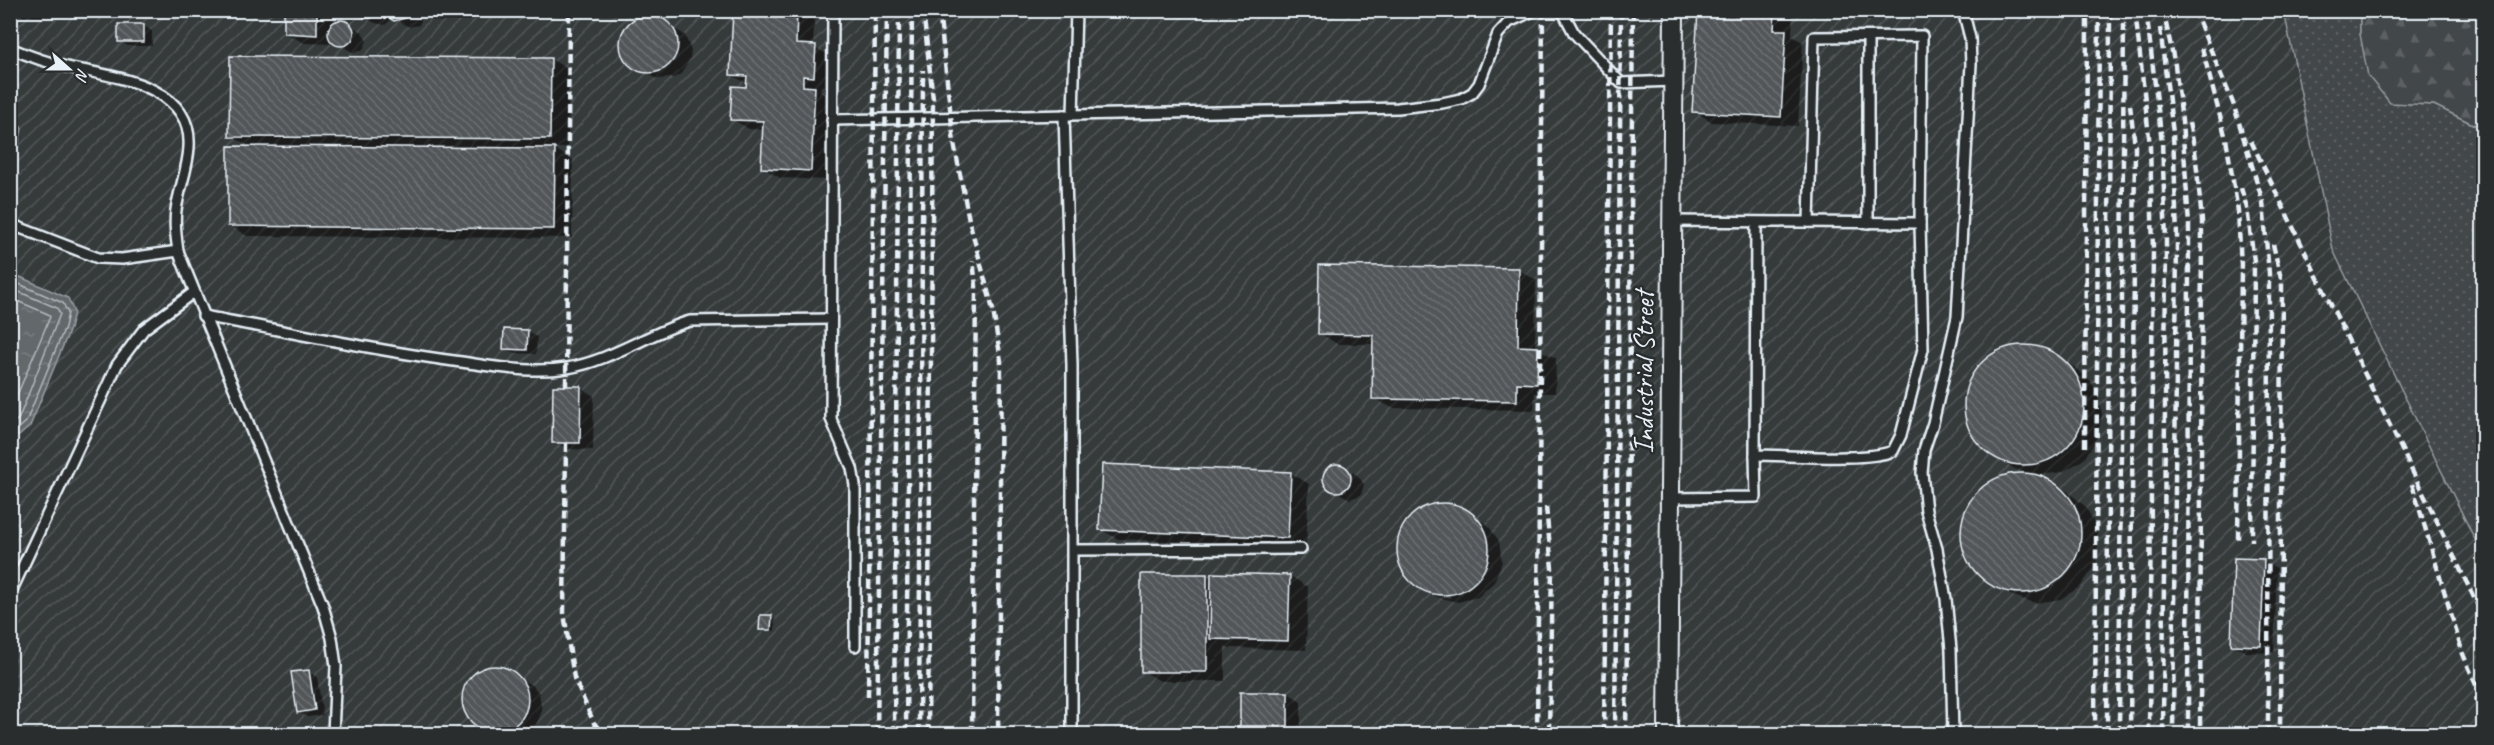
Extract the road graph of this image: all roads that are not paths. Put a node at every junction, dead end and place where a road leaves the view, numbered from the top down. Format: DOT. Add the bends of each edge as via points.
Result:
graph roads {
  1 [pos="833,10"];
  2 [pos="1076,10"];
  3 [pos="1535,10"];
  4 [pos="1562,10"];
  5 [pos="1674,10"];
  6 [pos="1963,10"];
  7 [pos="1868,37"];
  8 [pos="10,48"];
  9 [pos="1673,81"];
  10 [pos="1069,115"];
  11 [pos="832,120"];
  12 [pos="1671,221"];
  13 [pos="1756,222"];
  14 [pos="1809,222"];
  15 [pos="1868,223"];
  16 [pos="1920,223"];
  17 [pos="10,224"];
  18 [pos="178,251"];
  19 [pos="194,292"];
  20 [pos="203,316"];
  21 [pos="831,319"];
  22 [pos="1755,454"];
  23 [pos="1670,498"];
  24 [pos="1301,549"];
  25 [pos="1073,550"];
  26 [pos="10,594"];
  27 [pos="855,646"];
  28 [pos="333,735"];
  29 [pos="1072,735"];
  30 [pos="1668,735"];
  31 [pos="1953,735"];
  1 -- 11 [label="lane"];
  2 -- 10 [label="lane"];
  3 -- 10 [label="lane" via="1498,34 1479,84 1461,99 1398,108"];
  4 -- 9 [label="lane" via="1574,33 1621,83"];
  5 -- 9 [label="street, Industrial Street"];
  6 -- 31 [label="lane" via="1971,64 1957,317 1924,450 1922,474 1926,511 1946,599 1952,650"];
  7 -- 14 [label="lane" via="1814,37"];
  7 -- 15 [label="lane"];
  7 -- 16 [label="lane" via="1922,36"];
  8 -- 18 [label="lane" via="132,82 174,103 189,129 186,170 176,212"];
  9 -- 12 [label="street, Industrial Street"];
  10 -- 11 [label="lane"];
  10 -- 25 [label="lane"];
  11 -- 21 [label="lane"];
  12 -- 13 [label="lane"];
  12 -- 23 [label="street, Industrial Street"];
  13 -- 14 [label="lane"];
  13 -- 22 [label="lane"];
  14 -- 15 [label="lane"];
  15 -- 16 [label="lane"];
  16 -- 22 [label="lane" via="1923,349 1901,435 1893,451 1858,456"];
  17 -- 18 [label="lane" via="98,258 122,259"];
  18 -- 19 [label="lane"];
  19 -- 20 [label="lane"];
  19 -- 26 [label="lane" via="144,329 117,365"];
  20 -- 21 [label="lane" via="412,355 514,369 566,368 590,363 690,321"];
  20 -- 28 [label="lane" via="323,606 336,666"];
  21 -- 27 [label="lane" via="831,419 855,485"];
  22 -- 23 [label="lane" via="1756,497"];
  23 -- 30 [label="street, Industrial Street"];
  24 -- 25 [label="lane"];
  25 -- 29 [label="lane"];
}
